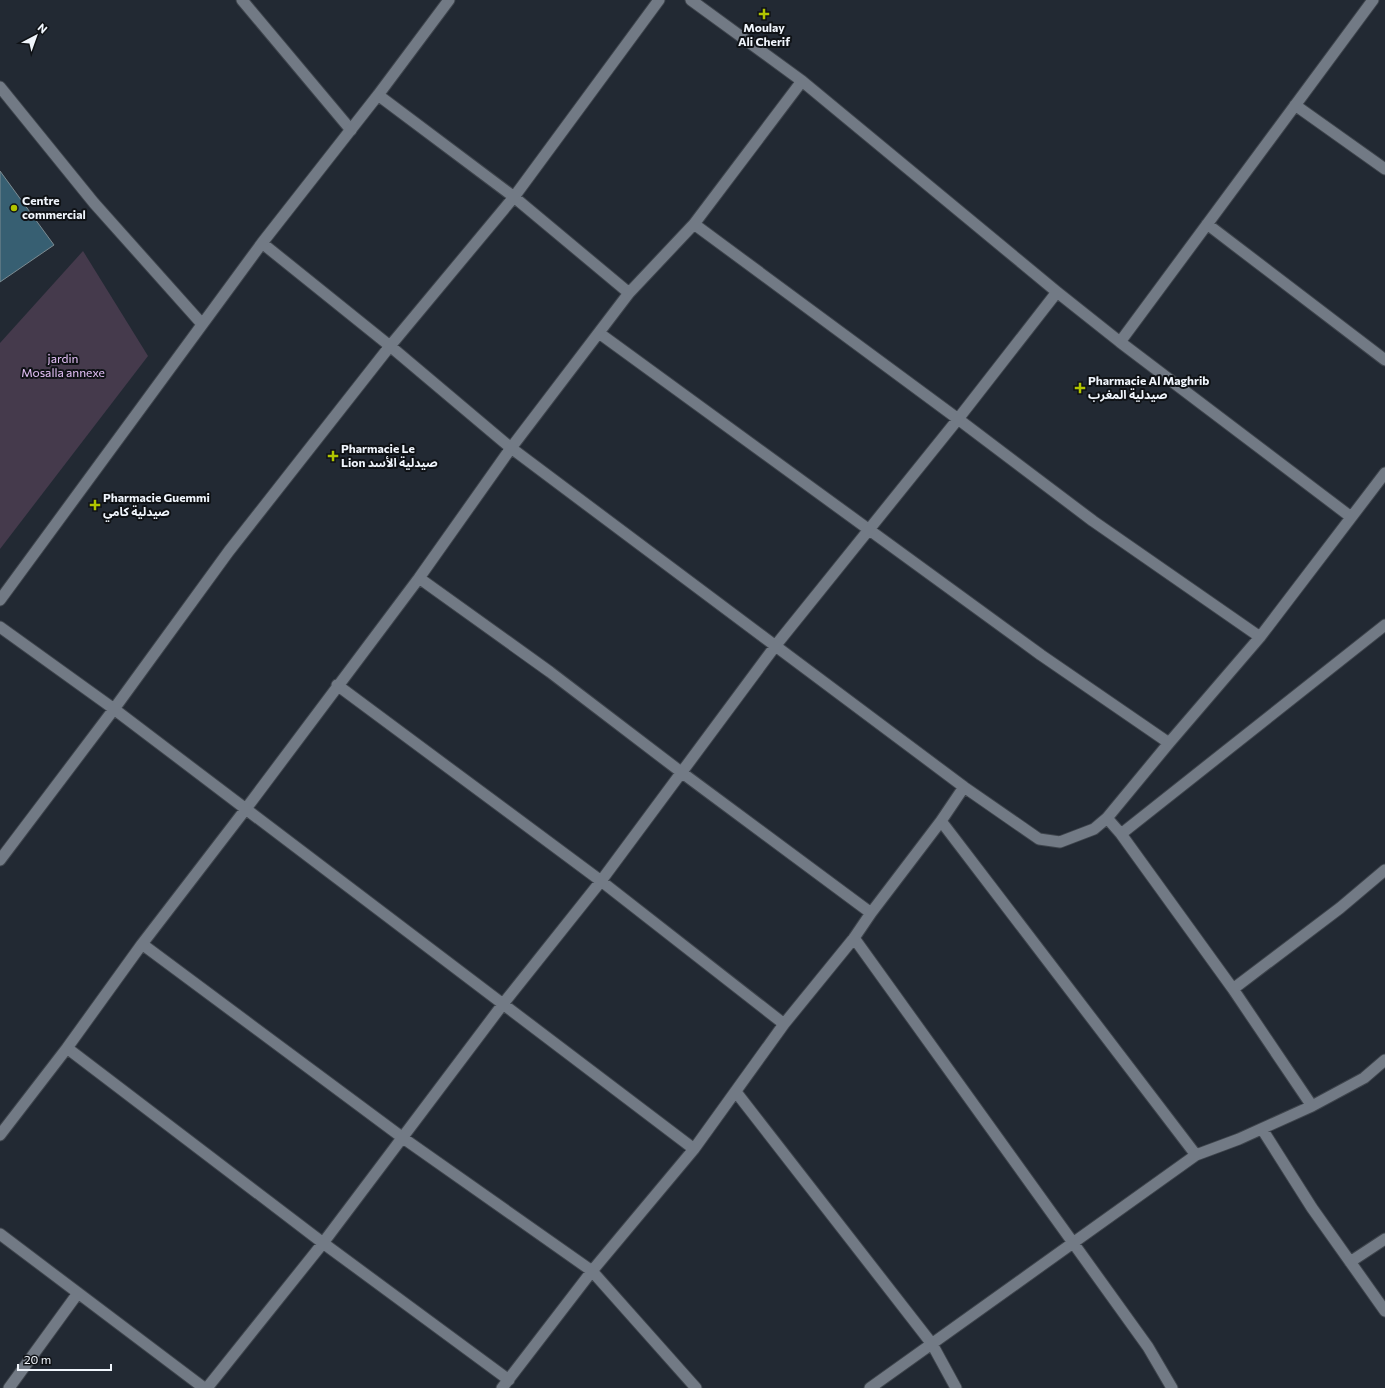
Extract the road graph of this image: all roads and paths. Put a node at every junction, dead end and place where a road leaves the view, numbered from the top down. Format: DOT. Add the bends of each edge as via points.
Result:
graph roads {
  1 [pos="242,0"];
  2 [pos="449,0"];
  3 [pos="659,0"];
  4 [pos="691,0"];
  5 [pos="1372,0"];
  6 [pos="802,81"];
  7 [pos="0,87"];
  8 [pos="378,95"];
  9 [pos="1295,105"];
  10 [pos="351,130"];
  11 [pos="1385,169"];
  12 [pos="514,197"];
  13 [pos="694,224"];
  14 [pos="1207,224"];
  15 [pos="262,243"];
  16 [pos="1057,292"];
  17 [pos="629,293"];
  18 [pos="202,324"];
  19 [pos="599,333"];
  20 [pos="1120,342"];
  21 [pos="390,346"];
  22 [pos="1385,360"];
  23 [pos="958,419"];
  24 [pos="512,448"];
  25 [pos="1385,473"];
  26 [pos="1351,517"];
  27 [pos="869,530"];
  28 [pos="419,578"];
  29 [pos="0,600"];
  30 [pos="1385,626"];
  31 [pos="0,627"];
  32 [pos="1260,636"];
  33 [pos="776,645"];
  34 [pos="337,685"];
  35 [pos="114,709"];
  36 [pos="1168,743"];
  37 [pos="681,772"];
  38 [pos="964,787"];
  39 [pos="245,810"];
  40 [pos="1107,818"];
  41 [pos="941,821"];
  42 [pos="1121,834"];
  43 [pos="0,860"];
  44 [pos="1385,870"];
  45 [pos="601,881"];
  46 [pos="871,913"];
  47 [pos="854,938"];
  48 [pos="142,944"];
  49 [pos="1233,989"];
  50 [pos="503,1004"];
  51 [pos="784,1024"];
  52 [pos="67,1048"];
  53 [pos="1385,1060"];
  54 [pos="736,1092"];
  55 [pos="1312,1106"];
  56 [pos="1262,1129"];
  57 [pos="0,1135"];
  58 [pos="403,1138"];
  59 [pos="694,1149"];
  60 [pos="1196,1156"];
  61 [pos="0,1234"];
  62 [pos="1385,1239"];
  63 [pos="323,1243"];
  64 [pos="1074,1243"];
  65 [pos="1350,1262"];
  66 [pos="592,1271"];
  67 [pos="78,1293"];
  68 [pos="1385,1311"];
  69 [pos="932,1344"];
  70 [pos="505,1384"];
  71 [pos="9,1388"];
  72 [pos="205,1388"];
  73 [pos="696,1388"];
  74 [pos="870,1388"];
  75 [pos="956,1388"];
  76 [pos="1172,1388"];
  1 -- 10 [label="street"];
  2 -- 8 [label="street"];
  3 -- 12 [label="street"];
  4 -- 6 [label="street"];
  5 -- 9 [label="street"];
  6 -- 13 [label="street"];
  6 -- 16 [label="street"];
  7 -- 18 [label="street" via="94,203"];
  8 -- 10 [label="street"];
  8 -- 12 [label="street"];
  9 -- 11 [label="street"];
  9 -- 14 [label="street"];
  10 -- 15 [label="street"];
  12 -- 17 [label="street"];
  12 -- 21 [label="street"];
  13 -- 17 [label="street"];
  13 -- 23 [label="street"];
  14 -- 20 [label="street"];
  14 -- 22 [label="street"];
  15 -- 18 [label="street"];
  15 -- 21 [label="street"];
  16 -- 20 [label="street"];
  16 -- 23 [label="street"];
  17 -- 19 [label="street"];
  18 -- 29 [label="street"];
  19 -- 24 [label="street"];
  19 -- 27 [label="street"];
  20 -- 26 [label="street"];
  21 -- 24 [label="street"];
  21 -- 35 [label="street" via="229,551"];
  23 -- 27 [label="street"];
  23 -- 32 [label="street" via="1093,521"];
  24 -- 28 [label="street"];
  24 -- 33 [label="street"];
  25 -- 26 [label="street"];
  26 -- 32 [label="street"];
  27 -- 33 [label="street"];
  27 -- 36 [label="street" via="1041,655"];
  28 -- 34 [label="street"];
  28 -- 37 [label="street" via="550,672"];
  30 -- 42 [label="street"];
  31 -- 35 [label="street"];
  32 -- 36 [label="street"];
  33 -- 37 [label="street"];
  33 -- 38 [label="street"];
  34 -- 39 [label="street"];
  34 -- 45 [label="street"];
  35 -- 39 [label="street"];
  35 -- 43 [label="street"];
  36 -- 40 [label="street"];
  37 -- 45 [label="street"];
  37 -- 46 [label="street"];
  38 -- 40 [label="street" via="1039,839 1060,842 1094,829"];
  38 -- 41 [label="street"];
  39 -- 48 [label="street"];
  39 -- 50 [label="street"];
  40 -- 42 [label="street"];
  41 -- 46 [label="street"];
  41 -- 60 [label="street"];
  42 -- 49 [label="street"];
  44 -- 49 [label="street" via="1340,908"];
  45 -- 50 [label="street"];
  45 -- 51 [label="street"];
  46 -- 47 [label="street"];
  47 -- 51 [label="street"];
  47 -- 64 [label="street"];
  48 -- 52 [label="street"];
  48 -- 58 [label="street"];
  49 -- 55 [label="street"];
  50 -- 58 [label="street"];
  50 -- 59 [label="street"];
  51 -- 54 [label="street"];
  52 -- 57 [label="street"];
  52 -- 63 [label="street"];
  53 -- 55 [label="street" via="1364,1078"];
  54 -- 59 [label="street"];
  54 -- 69 [label="street"];
  55 -- 56 [label="street"];
  56 -- 60 [label="street"];
  56 -- 65 [label="street"];
  58 -- 63 [label="street"];
  58 -- 66 [label="street"];
  59 -- 66 [label="street"];
  60 -- 64 [label="street"];
  61 -- 67 [label="street"];
  62 -- 65 [label="street"];
  63 -- 70 [label="street"];
  63 -- 72 [label="street"];
  64 -- 69 [label="street"];
  64 -- 76 [label="street" via="1148,1347"];
  65 -- 68 [label="street"];
  66 -- 70 [label="street"];
  66 -- 73 [label="street"];
  67 -- 71 [label="street"];
  67 -- 72 [label="street"];
  69 -- 74 [label="street"];
  69 -- 75 [label="street"];
}
